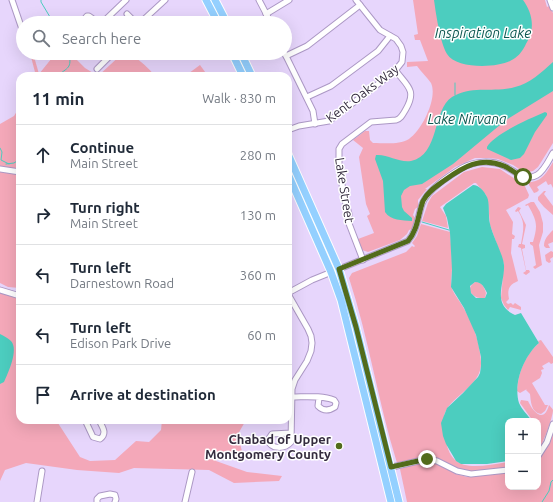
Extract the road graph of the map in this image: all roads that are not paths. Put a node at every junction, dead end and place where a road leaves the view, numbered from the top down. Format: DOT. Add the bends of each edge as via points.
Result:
graph roads {
  1 [pos="12,0"];
  2 [pos="126,0"];
  3 [pos="206,0"];
  4 [pos="215,0"];
  5 [pos="259,0"];
  6 [pos="290,0"];
  7 [pos="356,0"];
  8 [pos="550,0"];
  9 [pos="161,1"];
  10 [pos="360,5"];
  11 [pos="553,8"];
  12 [pos="266,14"];
  13 [pos="18,16"];
  14 [pos="109,16"];
  15 [pos="147,16"];
  16 [pos="214,16"];
  17 [pos="223,16"];
  18 [pos="390,36"];
  19 [pos="292,52"];
  20 [pos="105,60"];
  21 [pos="235,60"];
  22 [pos="244,60"];
  23 [pos="289,60"];
  24 [pos="97,69"];
  25 [pos="396,71"];
  26 [pos="241,72"];
  27 [pos="250,72"];
  28 [pos="307,97"];
  29 [pos="315,124"];
  30 [pos="292,129"];
  31 [pos="553,153"];
  32 [pos="292,163"];
  33 [pos="0,169"];
  34 [pos="16,171"];
  35 [pos="292,183"];
  36 [pos="363,260"];
  37 [pos="339,269"];
  38 [pos="331,272"];
  39 [pos="0,290"];
  40 [pos="292,292"];
  41 [pos="16,295"];
  42 [pos="292,301"];
  43 [pos="292,397"];
  44 [pos="319,398"];
  45 [pos="88,424"];
  46 [pos="101,424"];
  47 [pos="291,424"];
  48 [pos="553,424"];
  49 [pos="291,433"];
  50 [pos="539,454"];
  51 [pos="387,468"];
  52 [pos="505,470"];
  53 [pos="42,471"];
  54 [pos="192,472"];
  55 [pos="36,502"];
  56 [pos="97,502"];
  57 [pos="115,502"];
  58 [pos="185,502"];
  59 [pos="391,502"];
  60 [pos="399,502"];
  1 -- 13 [label="street"];
  2 -- 14 [label="street"];
  3 -- 16 [label="main road"];
  4 -- 17 [label="main road"];
  5 -- 12 [label="street"];
  6 -- 12 [label="street"];
  7 -- 10 [label="street, Kent Oaks Way"];
  8 -- 11 [label="street"];
  9 -- 15 [label="street"];
  10 -- 18 [label="street, Kent Oaks Way" via="380,30"];
  10 -- 19 [label="street" via="307,46"];
  18 -- 25 [label="street, Kent Oaks Way" via="399,42 403,50 402,62"];
  18 -- 28 [label="street" via="378,51 331,86"];
  20 -- 24 [label="street"];
  21 -- 26 [label="main road"];
  22 -- 27 [label="main road"];
  23 -- 28 [label="street"];
  25 -- 29 [label="street, Kent Oaks Way" via="332,119"];
  25 -- 36 [label="street, Lake Street" via="411,93 402,115 396,120 371,122 342,144 339,150 348,221"];
  28 -- 29 [label="street" via="314,113"];
  29 -- 30 [label="street, Kent Oaks Way"];
  31 -- 36 [label="street" via="540,173 528,178 492,162 476,163 462,168 428,193 408,241"];
  32 -- 37 [label="main road"];
  33 -- 34 [label="street"];
  35 -- 38 [label="main road"];
  36 -- 37 [label="street"];
  37 -- 38 [label="street"];
  37 -- 51 [label="main road" via="356,327"];
  38 -- 40 [label="street"];
  38 -- 51 [label="main road" via="348,324"];
  39 -- 41 [label="street"];
  42 -- 43 [label="street" via="308,329 312,343 307,361 293,386"];
  43 -- 44 [label="street"];
  45 -- 46 [label="street" via="93,437 100,439 104,435"];
  47 -- 49 [label="street"];
  48 -- 50 [label="street" via="547,442"];
  49 -- 49 [label="street" via="272,434 268,440 269,444 288,446 291,442"];
  51 -- 52 [label="street" via="427,459 471,474"];
  51 -- 59 [label="main road"];
  51 -- 60 [label="main road"];
  53 -- 55 [label="street"];
  54 -- 58 [label="street"];
  56 -- 57 [label="street" via="100,496 110,494 114,495"];
}
